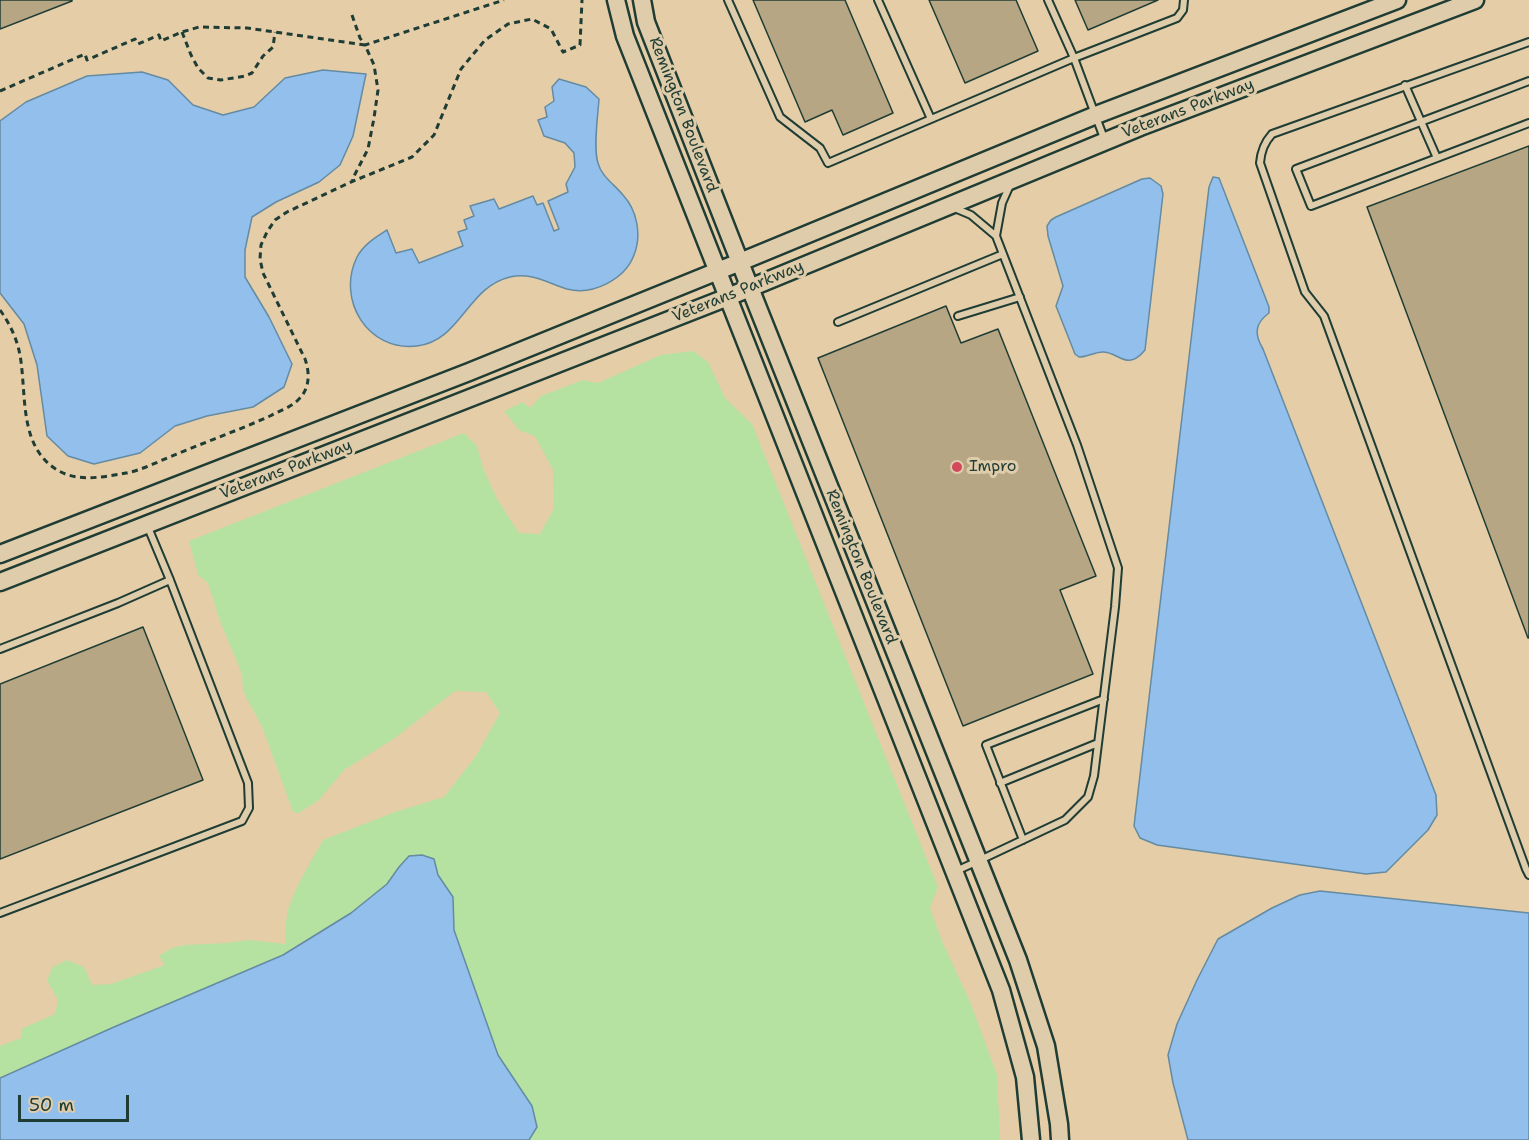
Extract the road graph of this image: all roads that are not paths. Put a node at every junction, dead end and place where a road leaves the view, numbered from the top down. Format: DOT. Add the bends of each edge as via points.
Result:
graph roads {
  1 [pos="616,0"];
  2 [pos="642,0"];
  3 [pos="728,0"];
  4 [pos="878,0"];
  5 [pos="1048,0"];
  6 [pos="1184,0"];
  7 [pos="1397,0"];
  8 [pos="1475,0"];
  9 [pos="1529,42"];
  10 [pos="1074,58"];
  11 [pos="1529,81"];
  12 [pos="1405,85"];
  13 [pos="1096,115"];
  14 [pos="931,119"];
  15 [pos="1422,122"];
  16 [pos="1529,123"];
  17 [pos="1105,141"];
  18 [pos="1437,158"];
  19 [pos="1012,180"];
  20 [pos="948,206"];
  21 [pos="996,236"];
  22 [pos="1003,254"];
  23 [pos="740,262"];
  24 [pos="717,271"];
  25 [pos="750,288"];
  26 [pos="728,297"];
  27 [pos="1020,297"];
  28 [pos="958,316"];
  29 [pos="838,322"];
  30 [pos="147,524"];
  31 [pos="0,554"];
  32 [pos="170,580"];
  33 [pos="0,582"];
  34 [pos="0,649"];
  35 [pos="1104,699"];
  36 [pos="1098,743"];
  37 [pos="1000,783"];
  38 [pos="1023,840"];
  39 [pos="978,861"];
  40 [pos="954,872"];
  41 [pos="1529,875"];
  42 [pos="0,913"];
  43 [pos="1031,1140"];
  44 [pos="1060,1140"];
  1 -- 24 [label="main road, Remington Boulevard" via="625,36"];
  2 -- 23 [label="main road, Remington Boulevard" via="646,22"];
  3 -- 14 [label="lane" via="780,117 820,148 828,163"];
  4 -- 14 [label="lane"];
  5 -- 10 [label="lane"];
  6 -- 10 [label="lane" via="1178,18"];
  7 -- 13 [label="main road, Veterans Parkway"];
  8 -- 17 [label="main road, Veterans Parkway"];
  9 -- 12 [label="lane"];
  10 -- 13 [label="lane"];
  10 -- 14 [label="lane"];
  11 -- 15 [label="lane"];
  12 -- 15 [label="lane"];
  12 -- 41 [label="lane" via="1272,134 1264,142 1260,163 1305,292 1324,316"];
  13 -- 17 [label="lane"];
  13 -- 23 [label="main road, Veterans Parkway"];
  15 -- 18 [label="lane"];
  15 -- 18 [label="lane" via="1296,169 1311,206"];
  16 -- 18 [label="lane"];
  17 -- 19 [label="main road, Veterans Parkway"];
  19 -- 20 [label="main road, Veterans Parkway"];
  19 -- 21 [label="lane" via="1002,203"];
  20 -- 21 [label="lane" via="971,215"];
  20 -- 25 [label="main road, Veterans Parkway"];
  21 -- 22 [label="lane"];
  22 -- 27 [label="lane"];
  22 -- 29 [label="lane"];
  23 -- 24 [label="main road, Veterans Parkway"];
  23 -- 25 [label="main road, Remington Boulevard"];
  24 -- 26 [label="main road, Remington Boulevard"];
  24 -- 31 [label="main road, Veterans Parkway"];
  25 -- 26 [label="main road, Veterans Parkway"];
  25 -- 39 [label="main road, Remington Boulevard"];
  26 -- 30 [label="main road, Veterans Parkway"];
  26 -- 40 [label="main road, Remington Boulevard"];
  27 -- 28 [label="lane"];
  27 -- 35 [label="lane" via="1077,445 1118,568"];
  30 -- 32 [label="lane"];
  30 -- 33 [label="main road, Veterans Parkway"];
  32 -- 34 [label="lane"];
  32 -- 42 [label="lane" via="248,783 249,808 242,820"];
  35 -- 36 [label="lane"];
  35 -- 37 [label="lane" via="986,745"];
  36 -- 37 [label="lane"];
  36 -- 38 [label="lane" via="1088,797 1065,820"];
  37 -- 38 [label="lane"];
  38 -- 39 [label="lane"];
  39 -- 40 [label="lane"];
  39 -- 44 [label="main road, Remington Boulevard" via="1018,960 1046,1046"];
  40 -- 43 [label="main road, Remington Boulevard" via="1001,990 1024,1077"];
}
